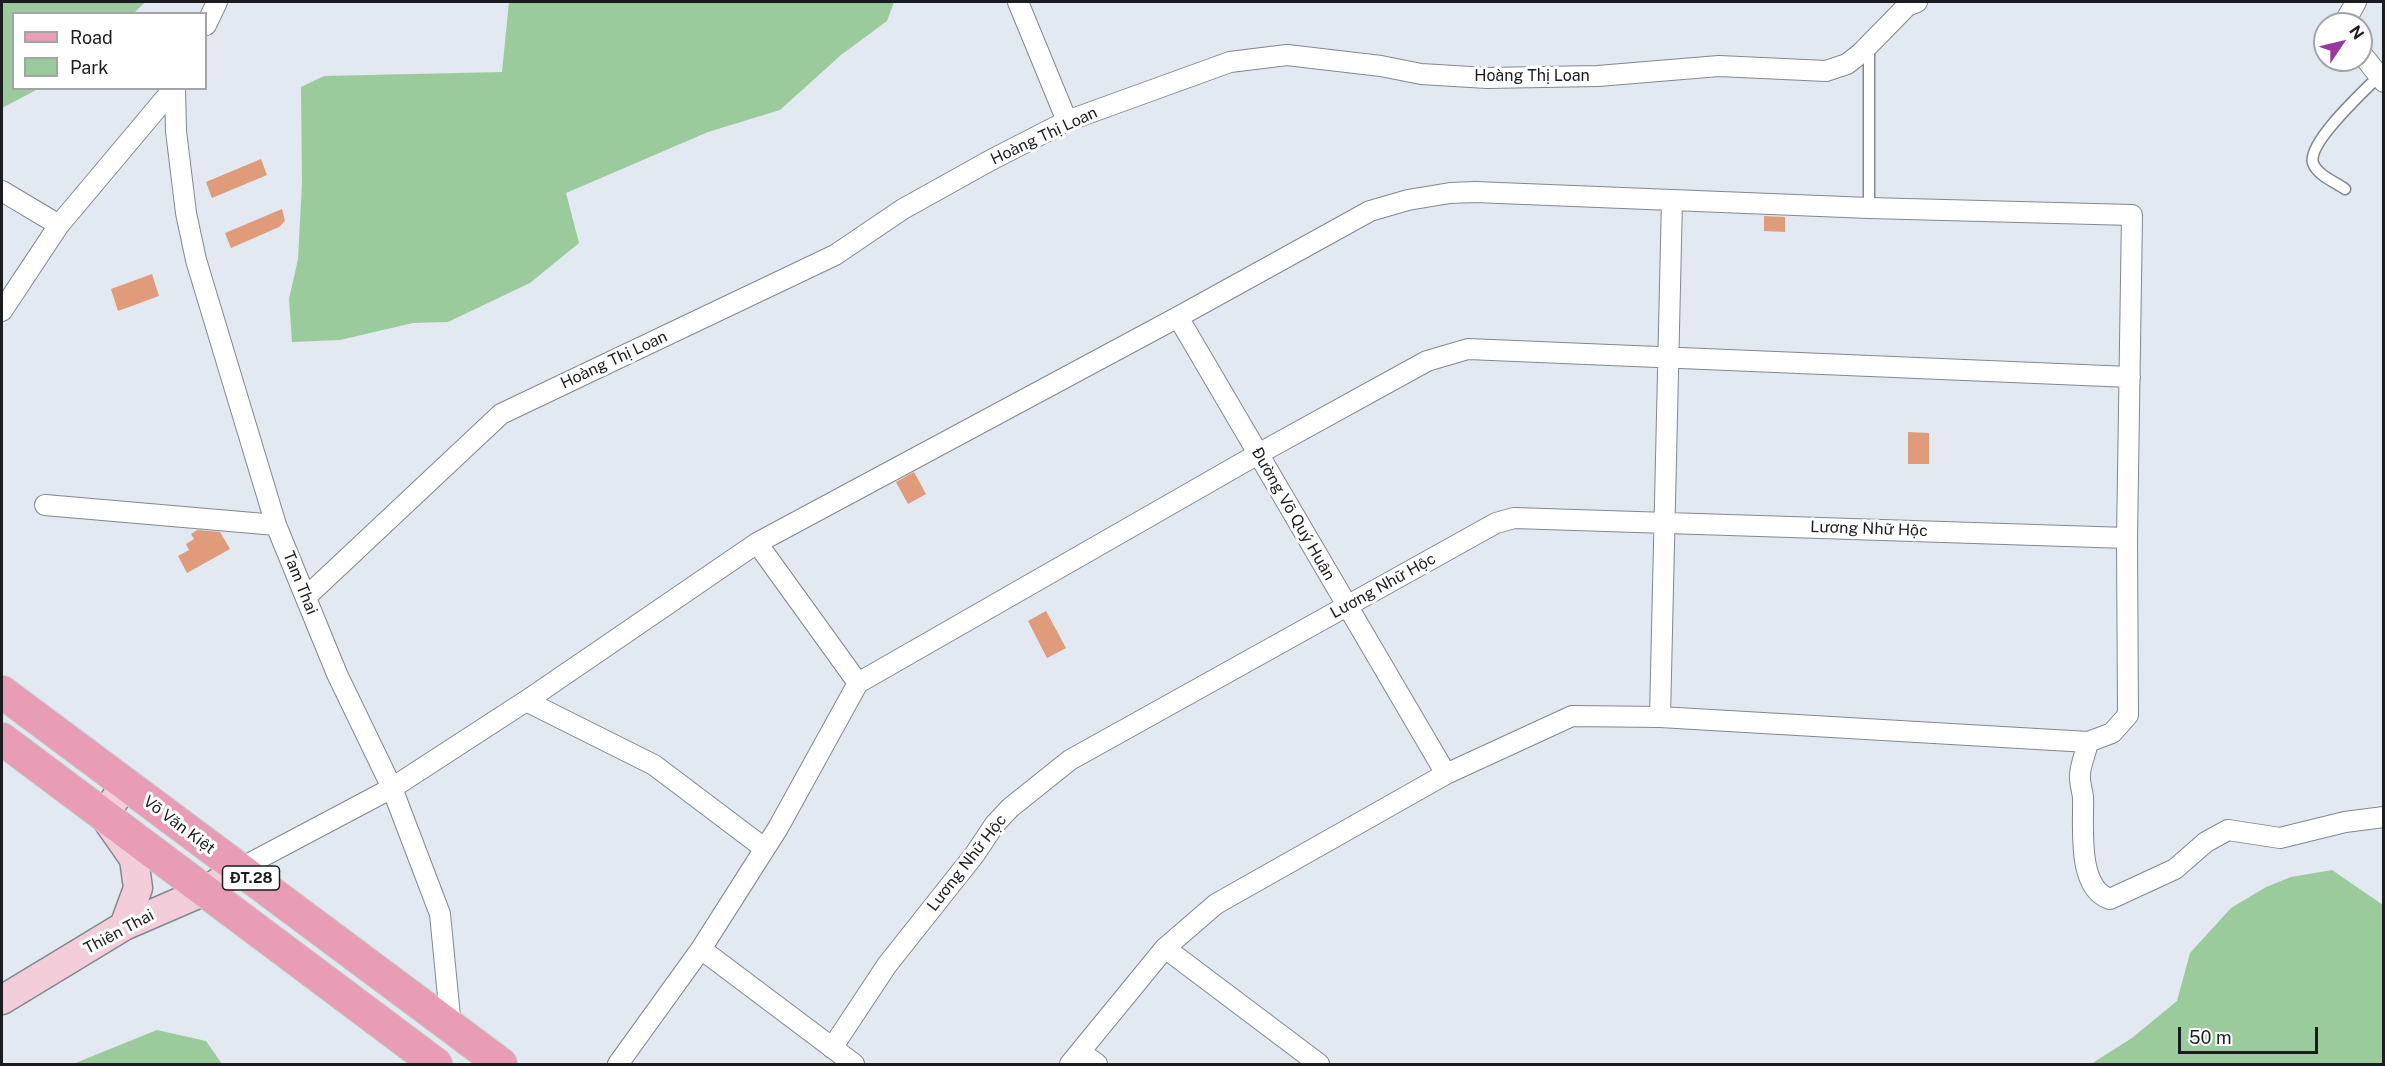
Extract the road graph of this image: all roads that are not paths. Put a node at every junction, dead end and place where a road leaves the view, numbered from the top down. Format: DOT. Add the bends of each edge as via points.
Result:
graph roads {
  1 [pos="217,2"];
  2 [pos="1018,2"];
  3 [pos="1917,2"];
  4 [pos="207,23"];
  5 [pos="1869,46"];
  6 [pos="2381,79"];
  7 [pos="173,90"];
  8 [pos="175,90"];
  9 [pos="1067,121"];
  10 [pos="2345,189"];
  11 [pos="2,191"];
  12 [pos="1672,200"];
  13 [pos="1869,208"];
  14 [pos="59,225"];
  15 [pos="2,311"];
  16 [pos="1178,317"];
  17 [pos="1669,357"];
  18 [pos="2130,377"];
  19 [pos="1258,454"];
  20 [pos="45,505"];
  21 [pos="1665,523"];
  22 [pos="276,525"];
  23 [pos="2127,538"];
  24 [pos="757,543"];
  25 [pos="306,597"];
  26 [pos="1347,606"];
  27 [pos="858,683"];
  28 [pos="2,692"];
  29 [pos="526,701"];
  30 [pos="1660,717"];
  31 [pos="2,739"];
  32 [pos="2088,742"];
  33 [pos="1446,774"];
  34 [pos="125,784"];
  35 [pos="392,788"];
  36 [pos="104,816"];
  37 [pos="2384,817"];
  38 [pos="764,848"];
  39 [pos="239,869"];
  40 [pos="205,891"];
  41 [pos="124,926"];
  42 [pos="1165,948"];
  43 [pos="701,949"];
  44 [pos="2,1000"];
  45 [pos="451,1027"];
  46 [pos="832,1048"];
  47 [pos="1075,1058"];
  48 [pos="438,1065"];
  49 [pos="501,1065"];
  50 [pos="618,1065"];
  51 [pos="854,1065"];
  52 [pos="1098,1065"];
  53 [pos="1319,1065"];
  1 -- 4 [label="street"];
  2 -- 9 [label="street"];
  3 -- 5 [label="street, Hoàng Thị Loan" via="1907,6"];
  5 -- 9 [label="street, Hoàng Thị Loan" via="1847,64 1826,70 1719,66 1598,76 1487,78 1421,74 1287,55 1230,62"];
  5 -- 13 [label="lane"];
  6 -- 10 [label="lane" via="2332,124 2315,148 2317,170"];
  7 -- 14 [label="street"];
  8 -- 22 [label="street, Tam Thai" via="186,213 196,260"];
  9 -- 25 [label="street, Hoàng Thị Loan" via="903,210 835,255 501,414"];
  11 -- 14 [label="street"];
  12 -- 13 [label="street"];
  12 -- 16 [label="street" via="1475,192 1408,200 1370,211"];
  12 -- 17 [label="street"];
  13 -- 18 [label="street" via="2132,215"];
  14 -- 15 [label="street"];
  16 -- 19 [label="street, Đường Võ Quý Huân"];
  16 -- 24 [label="street"];
  17 -- 18 [label="street"];
  17 -- 19 [label="street" via="1468,349 1427,361"];
  17 -- 21 [label="street"];
  18 -- 23 [label="street"];
  19 -- 26 [label="street, Đường Võ Quý Huân"];
  19 -- 27 [label="street"];
  20 -- 22 [label="street"];
  21 -- 23 [label="street, Lương Nhữ Hộc"];
  21 -- 26 [label="street, Lương Nhữ Hộc" via="1514,518 1496,523"];
  21 -- 30 [label="street"];
  22 -- 25 [label="street, Tam Thai"];
  23 -- 32 [label="street" via="2128,715 2112,733"];
  24 -- 27 [label="street"];
  24 -- 29 [label="street"];
  25 -- 35 [label="street, Tam Thai" via="337,674"];
  26 -- 33 [label="street, Đường Võ Quý Huân"];
  26 -- 46 [label="street, Lương Nhữ Hộc" via="1070,760 1010,808 887,965"];
  27 -- 38 [label="street"];
  28 -- 34 [label="main road, Võ Văn Kiệt / ĐT.28"];
  29 -- 35 [label="street"];
  29 -- 38 [label="street" via="654,765"];
  30 -- 32 [label="street"];
  30 -- 33 [label="street" via="1572,716"];
  31 -- 36 [label="main road, ĐT.28"];
  32 -- 37 [label="street" via="2079,777 2083,844 2089,877 2102,897 2110,899 2175,869 2206,842 2228,830 2280,838"];
  33 -- 42 [label="street" via="1215,904"];
  34 -- 36 [label="street"];
  34 -- 39 [label="main road, Võ Văn Kiệt / ĐT.28"];
  35 -- 39 [label="street"];
  35 -- 45 [label="street, Tam Thai" via="440,914"];
  36 -- 40 [label="main road, ĐT.28"];
  36 -- 41 [label="street" via="134,859 138,888"];
  38 -- 43 [label="street"];
  39 -- 40 [label="street, Thiên Thai"];
  39 -- 45 [label="main road, Võ Văn Kiệt / ĐT.28"];
  40 -- 41 [label="street, Thiên Thai"];
  40 -- 48 [label="main road, ĐT.28"];
  41 -- 44 [label="street, Thiên Thai"];
  42 -- 47 [label="street"];
  42 -- 53 [label="street"];
  43 -- 46 [label="street"];
  43 -- 50 [label="street"];
  45 -- 48 [label="street, Tam Thai"];
  45 -- 49 [label="main road, Võ Văn Kiệt / ĐT.28"];
  46 -- 51 [label="street"];
  47 -- 52 [label="street"];
}
